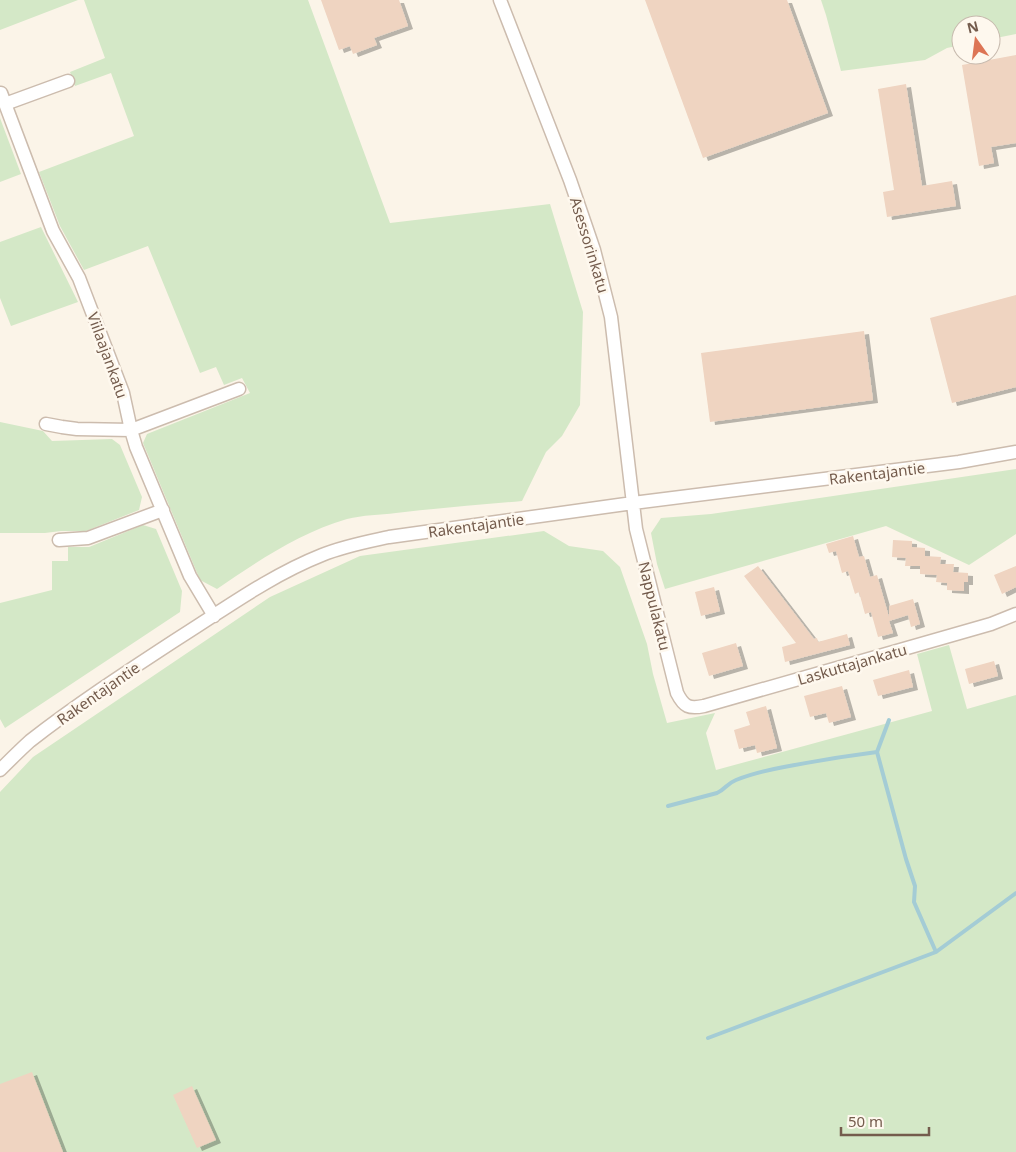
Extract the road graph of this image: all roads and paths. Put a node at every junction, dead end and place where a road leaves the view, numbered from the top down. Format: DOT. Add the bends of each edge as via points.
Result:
graph roads {
  1 [pos="500,0"];
  2 [pos="68,81"];
  3 [pos="3,99"];
  4 [pos="238,389"];
  5 [pos="46,424"];
  6 [pos="131,430"];
  7 [pos="1016,452"];
  8 [pos="633,503"];
  9 [pos="163,510"];
  10 [pos="59,540"];
  11 [pos="1016,614"];
  12 [pos="214,616"];
  13 [pos="686,706"];
  14 [pos="0,770"];
  1 -- 8 [label="street, Asessorinkatu" via="594,250 611,317"];
  2 -- 3 [label="street"];
  3 -- 6 [label="street, Viilaajankatu" via="53,231 79,278 123,393"];
  4 -- 6 [label="street"];
  5 -- 6 [label="street"];
  6 -- 9 [label="street, Viilaajankatu"];
  7 -- 8 [label="street, Rakentajantie" via="960,462"];
  8 -- 12 [label="street, Rakentajantie" via="363,542 300,565"];
  8 -- 13 [label="street, Nappulakatu" via="636,529 677,693"];
  9 -- 10 [label="street" via="88,538"];
  9 -- 12 [label="street, Viilaajankatu" via="190,576"];
  11 -- 13 [label="street, Laskuttajankatu" via="991,624 695,708"];
  12 -- 14 [label="street, Rakentajantie" via="68,712"];
}
